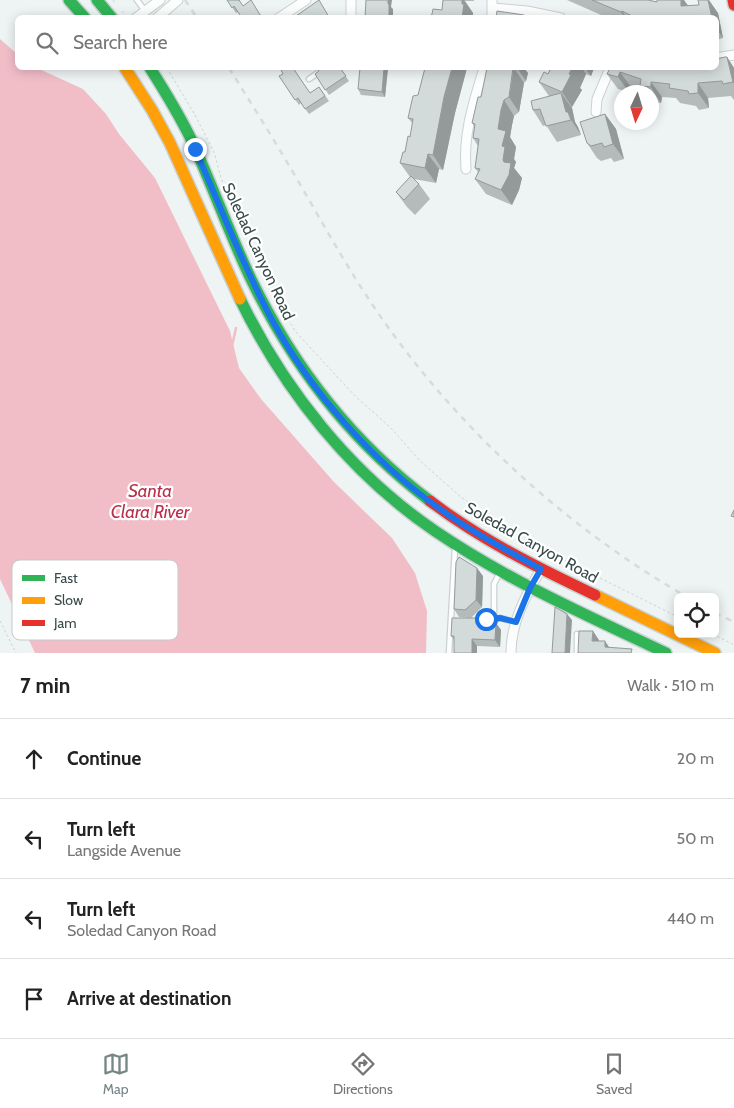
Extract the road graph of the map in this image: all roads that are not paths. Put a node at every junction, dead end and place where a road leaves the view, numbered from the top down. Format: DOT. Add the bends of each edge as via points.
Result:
graph roads {
  1 [pos="68,0"];
  2 [pos="81,0"];
  3 [pos="97,0"];
  4 [pos="137,0"];
  5 [pos="160,0"];
  6 [pos="178,0"];
  7 [pos="306,0"];
  8 [pos="351,0"];
  9 [pos="733,0"];
  10 [pos="734,5"];
  11 [pos="492,9"];
  12 [pos="145,11"];
  13 [pos="82,15"];
  14 [pos="94,15"];
  15 [pos="110,15"];
  16 [pos="140,15"];
  17 [pos="160,15"];
  18 [pos="284,15"];
  19 [pos="351,15"];
  20 [pos="547,15"];
  21 [pos="734,55"];
  22 [pos="719,58"];
  23 [pos="126,70"];
  24 [pos="151,70"];
  25 [pos="321,70"];
  26 [pos="483,70"];
  27 [pos="609,70"];
  28 [pos="309,79"];
  29 [pos="596,112"];
  30 [pos="466,169"];
  31 [pos="455,544"];
  32 [pos="541,569"];
  33 [pos="500,571"];
  34 [pos="530,588"];
  35 [pos="494,619"];
  36 [pos="468,621"];
  37 [pos="516,622"];
  38 [pos="577,634"];
  39 [pos="448,653"];
  40 [pos="511,653"];
  41 [pos="576,653"];
  42 [pos="666,653"];
  43 [pos="715,653"];
  1 -- 13 [label="main road"];
  2 -- 14 [label="main road"];
  3 -- 15 [label="main road"];
  4 -- 12 [label="lane"];
  5 -- 12 [label="street"];
  6 -- 17 [label="street"];
  7 -- 18 [label="street"];
  8 -- 19 [label="street"];
  9 -- 10 [label="main road"];
  11 -- 20 [label="street"];
  12 -- 16 [label="street"];
  21 -- 22 [label="street"];
  23 -- 31 [label="main road" via="176,155 236,293 279,369 304,405 362,470 394,500"];
  24 -- 32 [label="main road, Soledad Canyon Road" via="195,149 259,295 286,344 318,390 354,433 416,491 486,539"];
  25 -- 28 [label="lane"];
  26 -- 30 [label="street" via="469,120"];
  27 -- 29 [label="street"];
  31 -- 33 [label="main road"];
  31 -- 39 [label="lane"];
  32 -- 34 [label="street"];
  32 -- 43 [label="main road, Soledad Canyon Road"];
  33 -- 34 [label="main road"];
  33 -- 35 [label="lane" via="494,584"];
  34 -- 37 [label="street"];
  34 -- 42 [label="main road"];
  35 -- 36 [label="lane"];
  35 -- 37 [label="lane"];
  37 -- 40 [label="street" via="511,637"];
  38 -- 41 [label="lane"];
}
